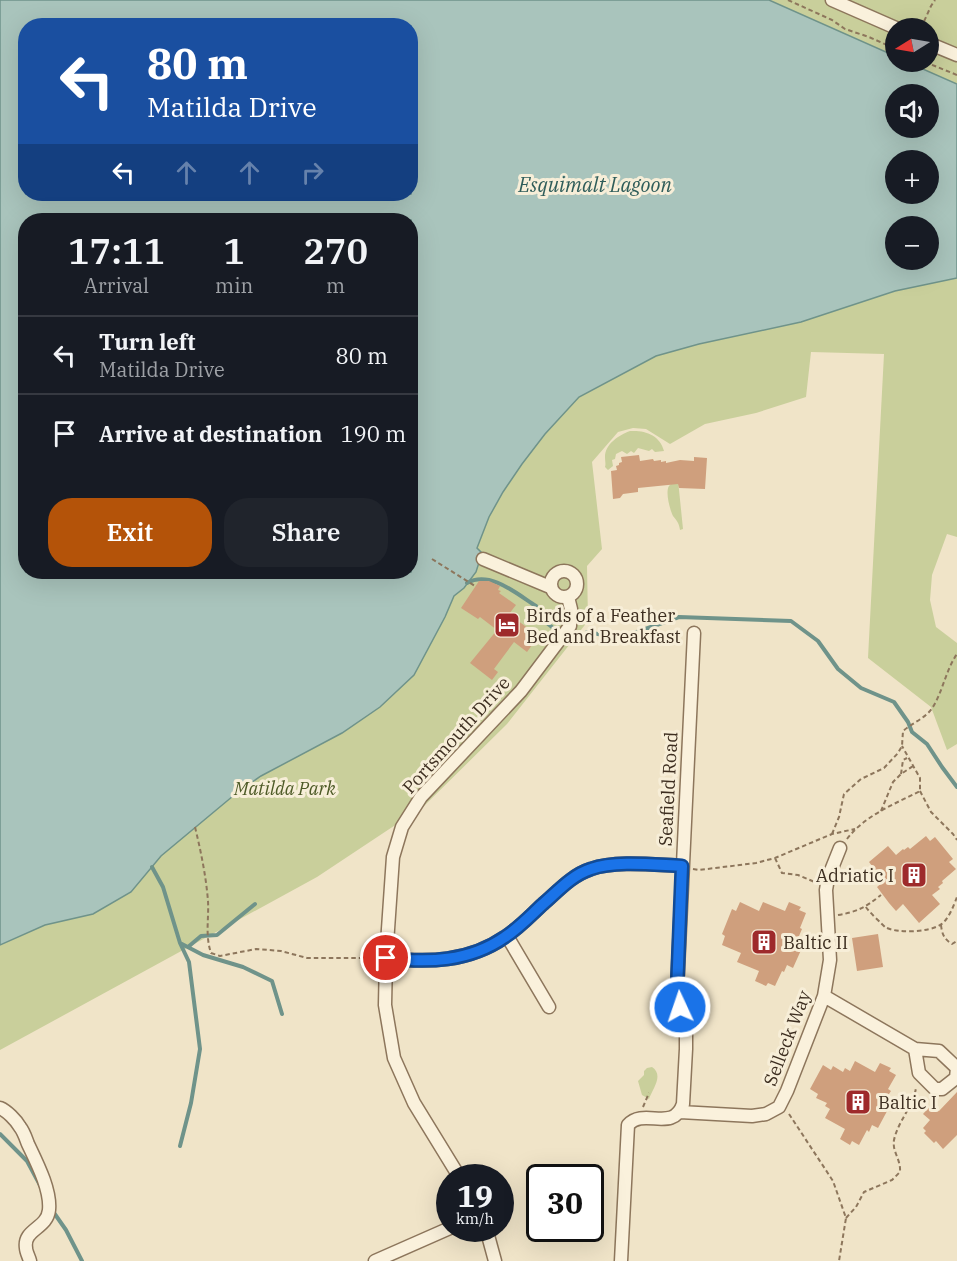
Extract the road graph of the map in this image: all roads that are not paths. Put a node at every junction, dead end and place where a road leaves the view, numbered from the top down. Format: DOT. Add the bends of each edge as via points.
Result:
graph roads {
  1 [pos="832,0"];
  2 [pos="885,23"];
  3 [pos="939,48"];
  4 [pos="957,55"];
  5 [pos="483,559"];
  6 [pos="550,587"];
  7 [pos="568,597"];
  8 [pos="694,633"];
  9 [pos="840,848"];
  10 [pos="682,866"];
  11 [pos="507,936"];
  12 [pos="386,958"];
  13 [pos="824,996"];
  14 [pos="549,1007"];
  15 [pos="915,1049"];
  16 [pos="0,1108"];
  17 [pos="680,1112"];
  18 [pos="451,1164"];
  19 [pos="436,1234"];
  20 [pos="490,1242"];
  21 [pos="30,1261"];
  22 [pos="375,1261"];
  23 [pos="495,1261"];
  24 [pos="621,1261"];
  1 -- 2 [label="street"];
  3 -- 4 [label="street"];
  5 -- 6 [label="street"];
  6 -- 7 [label="street" via="557,596"];
  6 -- 7 [label="street" via="555,574 565,570 572,573 577,586"];
  7 -- 12 [label="street, Portsmouth Drive" via="570,626 521,691 421,797 402,827 393,857"];
  8 -- 10 [label="street, Seafield Road"];
  9 -- 13 [label="street, Selleck Way" via="826,890 830,960"];
  10 -- 11 [label="street" via="619,864 592,868 573,877"];
  10 -- 17 [label="street, Seafield Road" via="677,990 686,1049"];
  11 -- 12 [label="street" via="488,948 451,959 416,962"];
  11 -- 14 [label="street"];
  12 -- 18 [label="street, Portsmouth Drive" via="385,1005 394,1058 414,1103"];
  13 -- 15 [label="street"];
  13 -- 17 [label="street, Selleck Way" via="779,1107 752,1116"];
  15 -- 15 [label="street" via="919,1073 935,1089 942,1089 956,1078 957,1068 939,1051"];
  16 -- 21 [label="street" via="21,1127 48,1195 47,1218 26,1239"];
  17 -- 24 [label="street" via="670,1119 633,1119 628,1125"];
  19 -- 22 [label="street"];
  20 -- 23 [label="street"];
}
